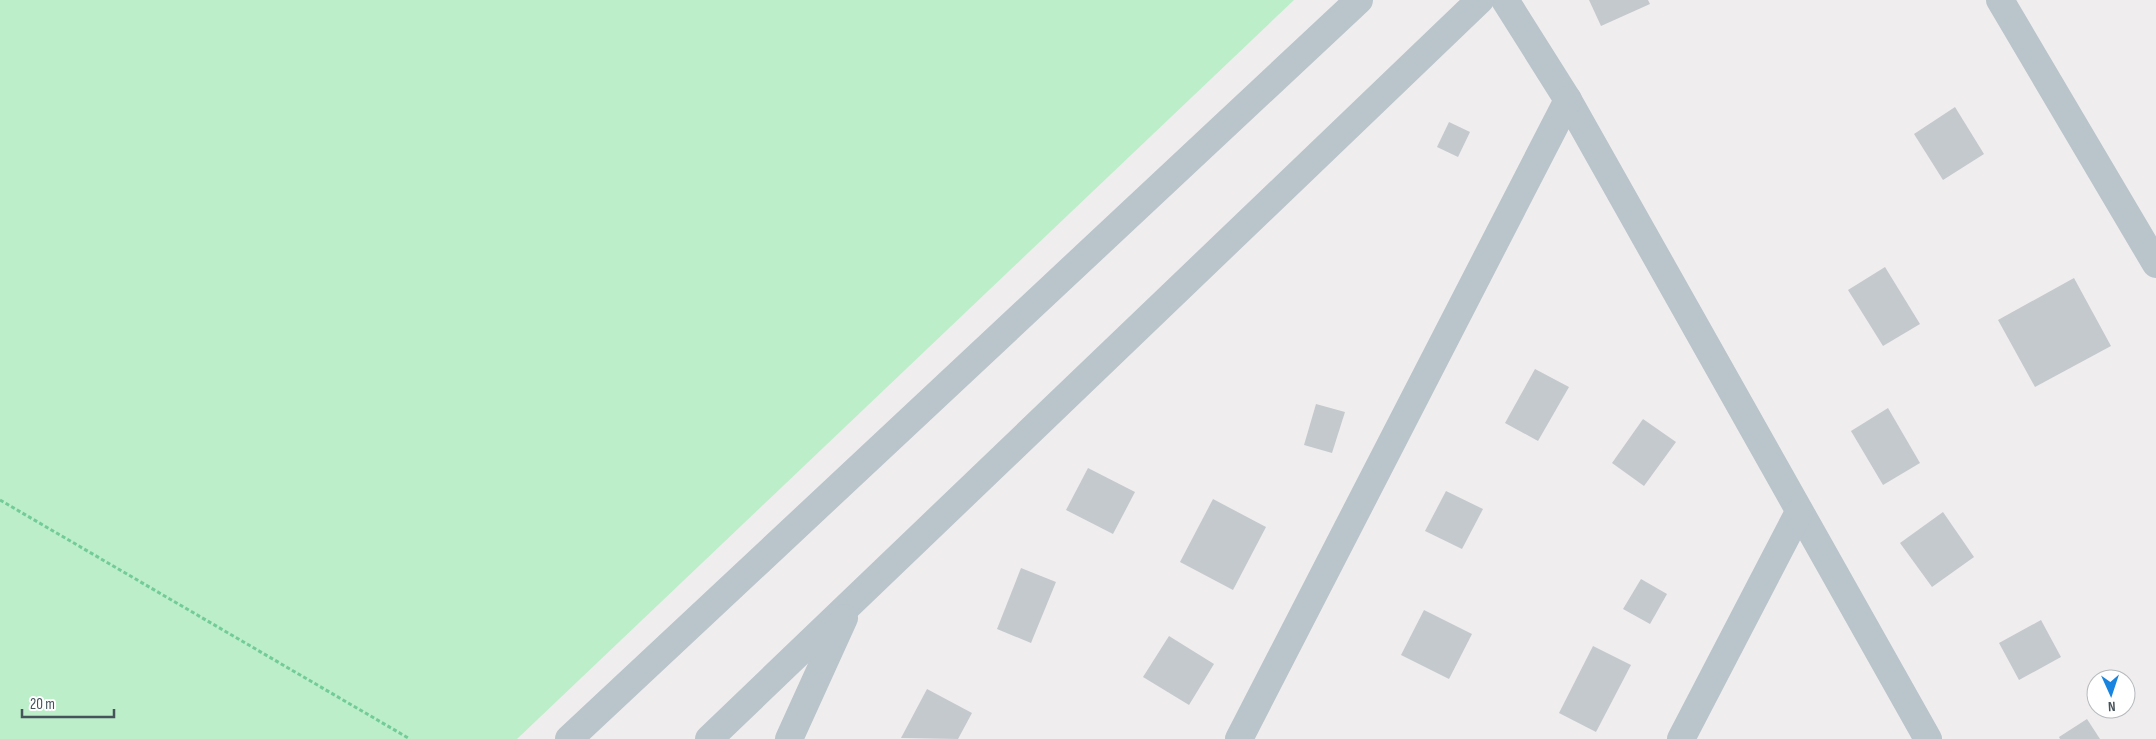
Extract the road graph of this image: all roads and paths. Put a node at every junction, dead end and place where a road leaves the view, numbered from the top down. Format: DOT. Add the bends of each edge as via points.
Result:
graph roads {
  1 [pos="1359,0"];
  2 [pos="1480,0"];
  3 [pos="1505,0"];
  4 [pos="2000,0"];
  5 [pos="1568,100"];
  6 [pos="2149,234"];
  7 [pos="2156,264"];
  8 [pos="0,500"];
  9 [pos="1799,512"];
  10 [pos="850,605"];
  11 [pos="410,739"];
  12 [pos="569,739"];
  13 [pos="709,739"];
  14 [pos="789,739"];
  15 [pos="1239,739"];
  16 [pos="1681,739"];
  17 [pos="1928,739"];
  1 -- 12 [label="street"];
  2 -- 10 [label="street"];
  3 -- 5 [label="street"];
  4 -- 6 [label="street"];
  5 -- 9 [label="street"];
  5 -- 15 [label="street"];
  6 -- 7 [label="street"];
  8 -- 11 [label="path"];
  9 -- 16 [label="street"];
  9 -- 17 [label="street"];
  10 -- 13 [label="street"];
  10 -- 14 [label="street"];
}
